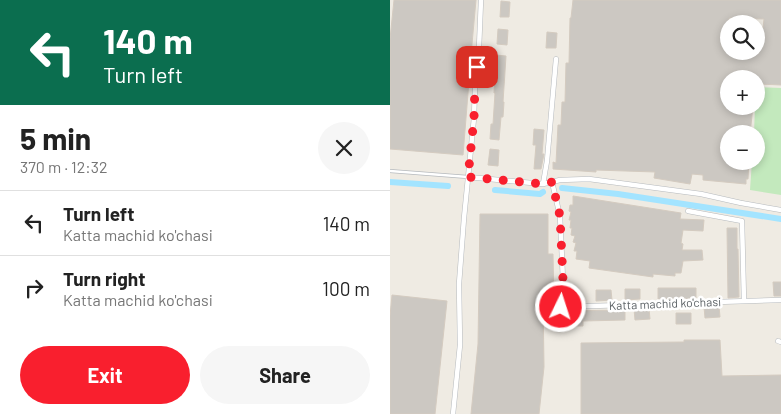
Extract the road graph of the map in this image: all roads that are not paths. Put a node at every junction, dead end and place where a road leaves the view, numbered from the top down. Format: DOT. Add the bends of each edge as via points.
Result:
graph roads {
  1 [pos="481,0"];
  2 [pos="556,59"];
  3 [pos="390,171"];
  4 [pos="468,177"];
  5 [pos="552,182"];
  6 [pos="544,184"];
  7 [pos="781,210"];
  8 [pos="688,211"];
  9 [pos="781,300"];
  10 [pos="744,301"];
  11 [pos="453,414"];
  1 -- 4 [label="street"];
  2 -- 6 [label="street"];
  3 -- 4 [label="lane"];
  4 -- 6 [label="street"];
  4 -- 11 [label="street" via="459,284 460,345"];
  5 -- 6 [label="street"];
  5 -- 7 [label="street" via="589,179 701,194"];
  5 -- 10 [label="street, Katta machid ko'chasi" via="560,216 561,307"];
  8 -- 10 [label="street" via="742,221"];
  9 -- 10 [label="street, Katta machid ko'chasi"];
}
